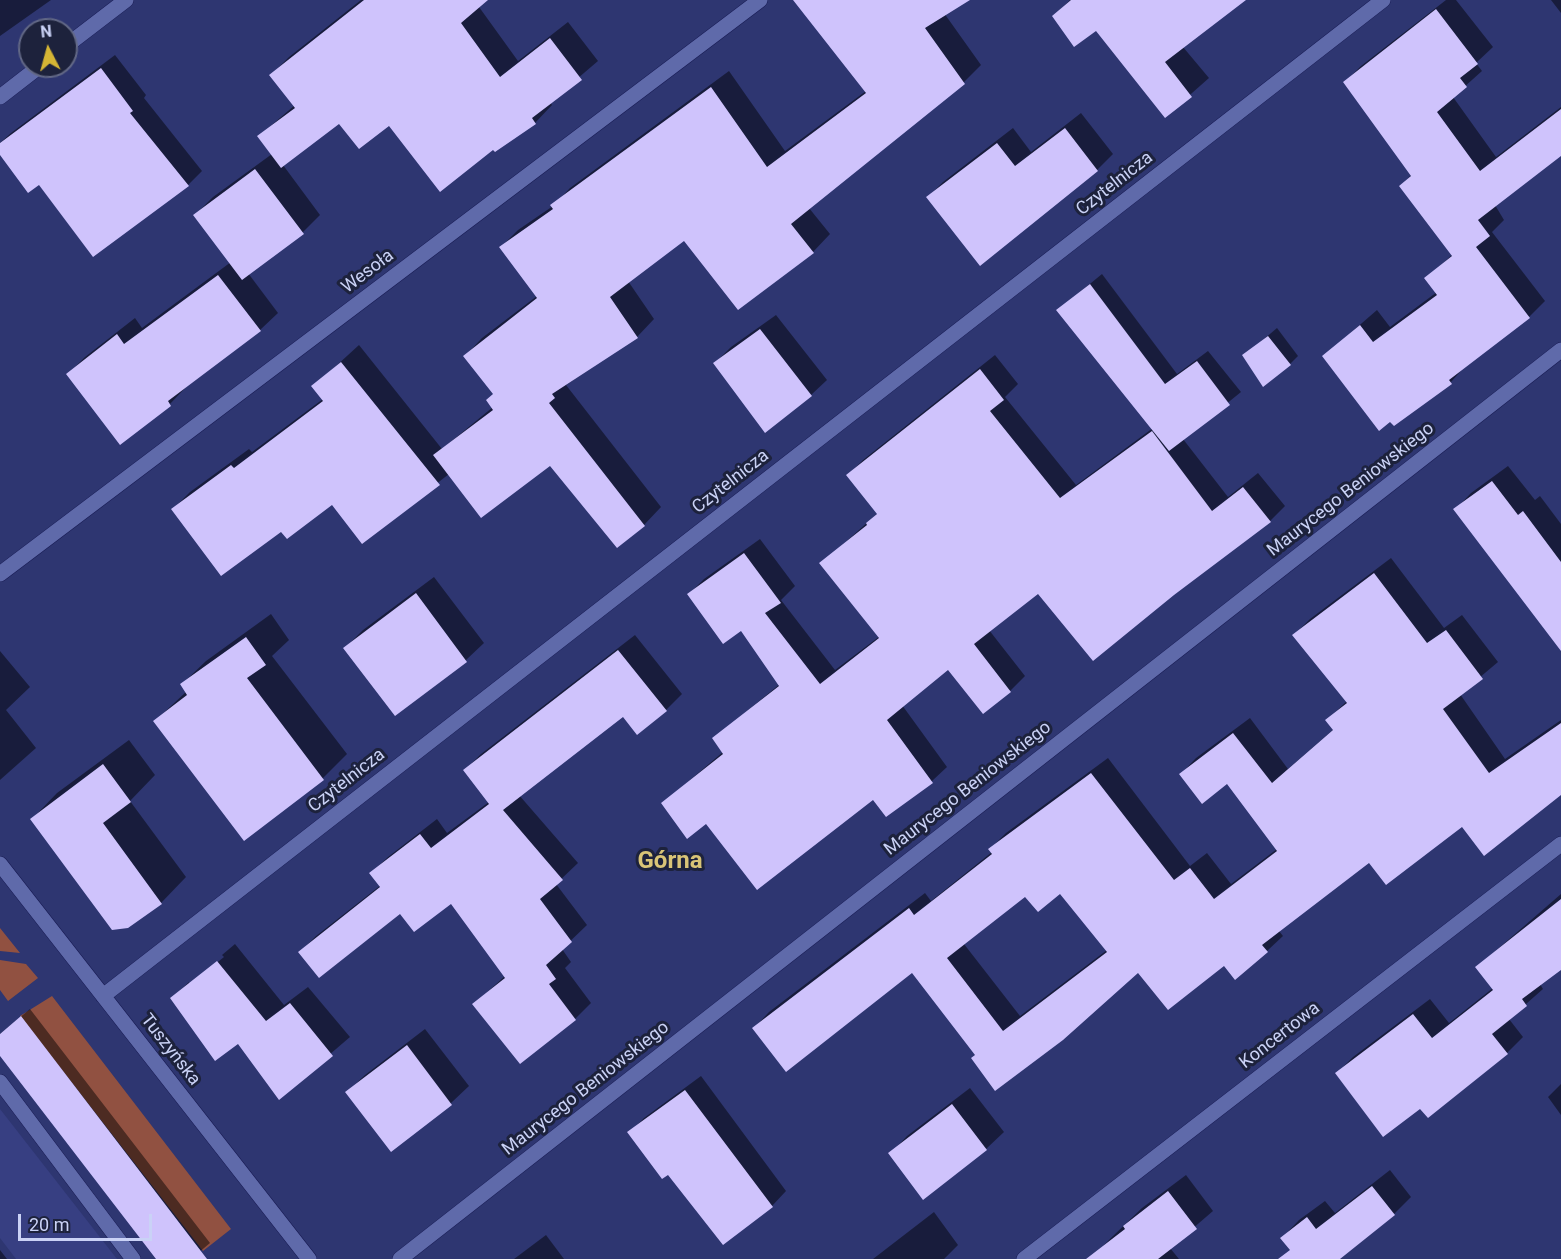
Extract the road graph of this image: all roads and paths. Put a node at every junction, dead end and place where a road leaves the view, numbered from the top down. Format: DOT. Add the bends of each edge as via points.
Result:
graph roads {
  1 [pos="126,0"];
  2 [pos="760,0"];
  3 [pos="1383,0"];
  4 [pos="78,37"];
  5 [pos="25,78"];
  6 [pos="0,97"];
  7 [pos="1561,350"];
  8 [pos="0,574"];
  9 [pos="1561,844"];
  10 [pos="0,864"];
  11 [pos="103,996"];
  12 [pos="0,1082"];
  13 [pos="133,1259"];
  14 [pos="309,1259"];
  15 [pos="400,1259"];
  16 [pos="1024,1259"];
  1 -- 4 [label="street"];
  2 -- 8 [label="street, Wesoła"];
  3 -- 11 [label="street, Czytelnicza"];
  5 -- 6 [label="street"];
  7 -- 15 [label="street, Maurycego Beniowskiego"];
  9 -- 16 [label="street, Koncertowa"];
  10 -- 11 [label="street, Tuszyńska"];
  11 -- 14 [label="street, Tuszyńska"];
  12 -- 13 [label="street"];
}
